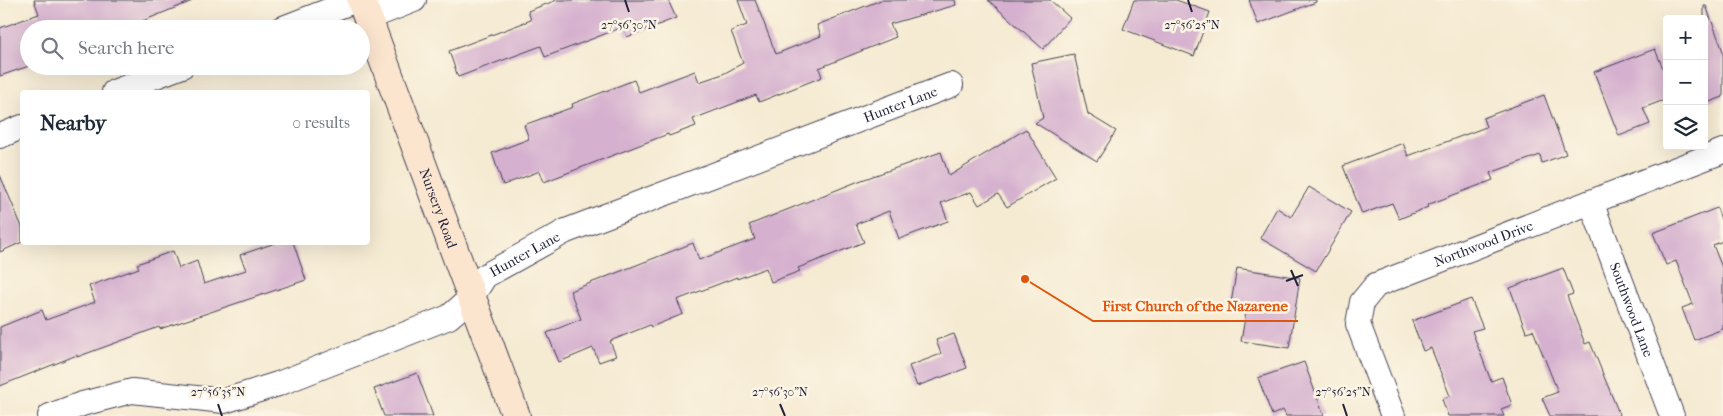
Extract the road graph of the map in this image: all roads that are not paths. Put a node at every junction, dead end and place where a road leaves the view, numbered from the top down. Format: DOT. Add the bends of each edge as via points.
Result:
graph roads {
  1 [pos="414,0"];
  2 [pos="362,6"];
  3 [pos="312,20"];
  4 [pos="367,20"];
  5 [pos="370,27"];
  6 [pos="158,75"];
  7 [pos="951,85"];
  8 [pos="119,90"];
  9 [pos="20,128"];
  10 [pos="0,136"];
  11 [pos="1723,151"];
  12 [pos="1591,202"];
  13 [pos="472,298"];
  14 [pos="50,416"];
  15 [pos="516,416"];
  16 [pos="1393,416"];
  17 [pos="1672,416"];
  1 -- 2 [label="street"];
  2 -- 3 [label="street"];
  2 -- 4 [label="street, Nursery Road"];
  5 -- 13 [label="street, Nursery Road"];
  6 -- 8 [label="street"];
  7 -- 13 [label="street, Hunter Lane" via="566,231 485,276"];
  9 -- 10 [label="street"];
  11 -- 12 [label="street, Northwood Drive"];
  12 -- 16 [label="street, Northwood Drive" via="1376,285 1362,302 1358,324"];
  12 -- 17 [label="street, Southwood Lane"];
  13 -- 14 [label="street, Hunter Lane" via="449,317 278,384 224,401 132,391"];
  13 -- 15 [label="street, Nursery Road"];
}
